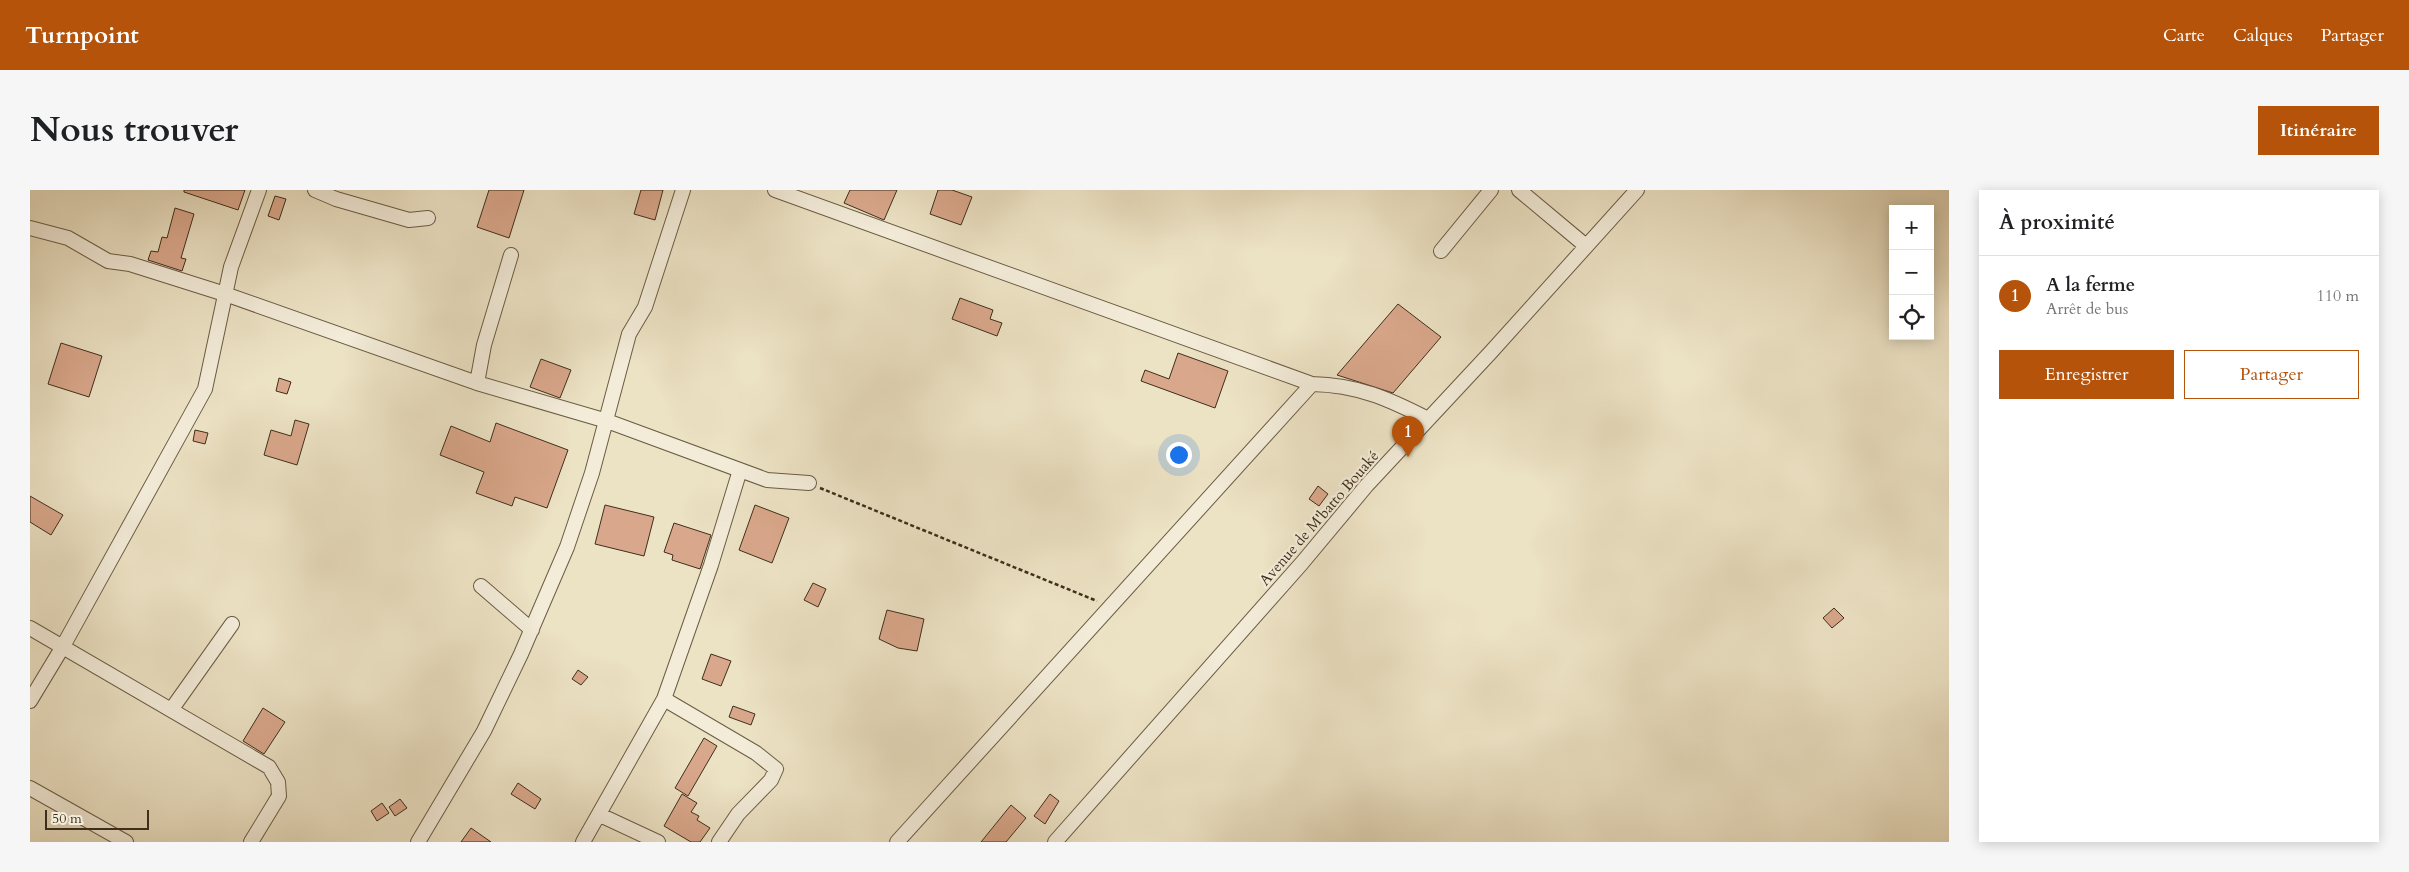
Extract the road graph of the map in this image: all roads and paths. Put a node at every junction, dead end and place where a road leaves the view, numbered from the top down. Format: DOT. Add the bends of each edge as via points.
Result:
graph roads {
  1 [pos="259,190"];
  2 [pos="315,190"];
  3 [pos="683,190"];
  4 [pos="775,190"];
  5 [pos="1490,190"];
  6 [pos="1519,190"];
  7 [pos="1637,190"];
  8 [pos="428,218"];
  9 [pos="30,228"];
  10 [pos="1586,246"];
  11 [pos="1441,251"];
  12 [pos="511,255"];
  13 [pos="225,294"];
  14 [pos="477,382"];
  15 [pos="1312,384"];
  16 [pos="1428,420"];
  17 [pos="606,421"];
  18 [pos="740,470"];
  19 [pos="809,484"];
  20 [pos="481,586"];
  21 [pos="1112,607"];
  22 [pos="232,624"];
  23 [pos="30,628"];
  24 [pos="532,630"];
  25 [pos="62,648"];
  26 [pos="664,699"];
  27 [pos="30,701"];
  28 [pos="171,710"];
  29 [pos="30,788"];
  30 [pos="600,815"];
  31 [pos="126,842"];
  32 [pos="251,842"];
  33 [pos="418,842"];
  34 [pos="583,842"];
  35 [pos="658,842"];
  36 [pos="720,842"];
  37 [pos="897,842"];
  38 [pos="1055,842"];
  1 -- 13 [label="street" via="231,267"];
  2 -- 8 [label="street" via="409,220"];
  3 -- 17 [label="street" via="645,307 630,334"];
  4 -- 15 [label="street"];
  5 -- 11 [label="street"];
  6 -- 10 [label="street"];
  7 -- 10 [label="street, Avenue de M'batto Bouaké"];
  9 -- 13 [label="street" via="68,238 108,261 130,264"];
  10 -- 16 [label="street, Avenue de M'batto Bouaké"];
  12 -- 14 [label="street" via="484,345"];
  13 -- 14 [label="street"];
  13 -- 25 [label="street" via="205,389"];
  14 -- 17 [label="street"];
  15 -- 16 [label="street" via="1337,385 1387,398"];
  15 -- 21 [label="street"];
  16 -- 38 [label="street, Avenue de M'batto Bouaké" via="1367,485"];
  17 -- 18 [label="street"];
  17 -- 24 [label="street" via="566,547"];
  18 -- 19 [label="street" via="767,480"];
  18 -- 26 [label="street"];
  19 -- 21 [label="path"];
  20 -- 24 [label="street"];
  21 -- 37 [label="street"];
  22 -- 28 [label="street"];
  23 -- 25 [label="street"];
  24 -- 33 [label="street" via="484,731"];
  25 -- 27 [label="street"];
  25 -- 28 [label="street"];
  26 -- 30 [label="street"];
  26 -- 36 [label="street" via="756,753 776,769 771,780 738,814"];
  28 -- 32 [label="street" via="269,767 278,782 279,796"];
  29 -- 31 [label="street"];
  30 -- 34 [label="street"];
  30 -- 35 [label="street"];
}
